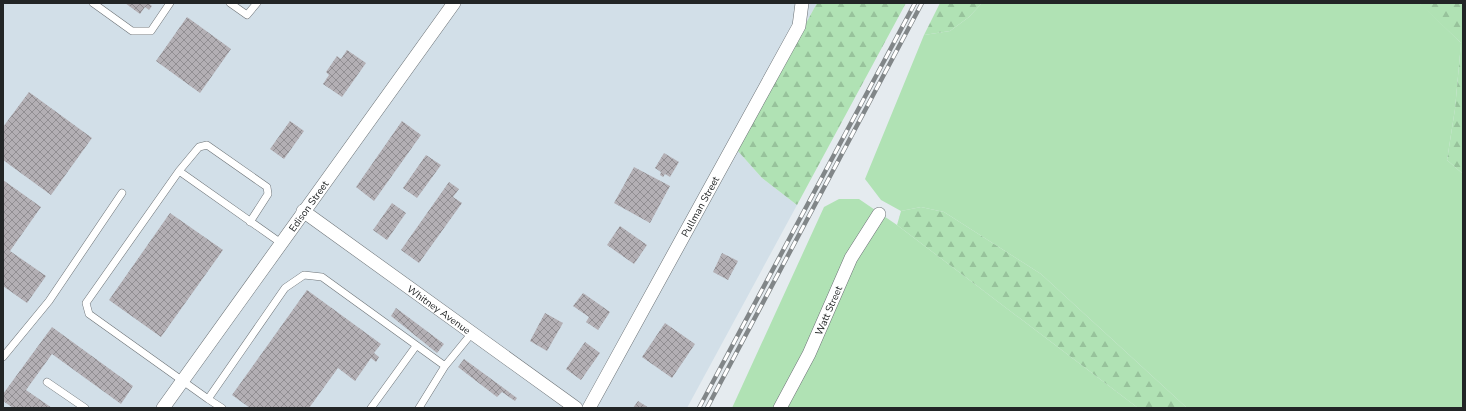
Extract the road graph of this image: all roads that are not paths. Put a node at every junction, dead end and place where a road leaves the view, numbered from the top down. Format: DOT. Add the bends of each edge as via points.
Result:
graph roads {
  1 [pos="93,3"];
  2 [pos="170,3"];
  3 [pos="230,3"];
  4 [pos="257,3"];
  5 [pos="454,3"];
  6 [pos="802,3"];
  7 [pos="180,171"];
  8 [pos="122,193"];
  9 [pos="304,211"];
  10 [pos="879,214"];
  11 [pos="250,222"];
  12 [pos="281,243"];
  13 [pos="472,333"];
  14 [pos="416,346"];
  15 [pos="3,357"];
  16 [pos="445,366"];
  17 [pos="183,380"];
  18 [pos="47,382"];
  19 [pos="208,399"];
  20 [pos="85,408"];
  21 [pos="163,408"];
  22 [pos="222,408"];
  23 [pos="371,408"];
  24 [pos="419,408"];
  25 [pos="576,408"];
  26 [pos="589,408"];
  27 [pos="780,408"];
  1 -- 2 [label="lane" via="132,31 151,31"];
  3 -- 4 [label="lane" via="247,15"];
  5 -- 9 [label="street, Edison Street"];
  6 -- 26 [label="street, Pullman Street" via="799,26"];
  7 -- 11 [label="lane"];
  7 -- 11 [label="lane" via="199,147 207,145 267,187 268,194"];
  7 -- 17 [label="lane" via="86,303 89,314"];
  8 -- 15 [label="lane" via="49,301"];
  9 -- 12 [label="street, Edison Street"];
  9 -- 13 [label="street, Whitney Avenue"];
  10 -- 27 [label="street, Watt Street" via="851,258 809,354"];
  11 -- 12 [label="lane"];
  12 -- 17 [label="street, Edison Street"];
  13 -- 16 [label="lane"];
  13 -- 25 [label="street, Whitney Avenue"];
  14 -- 16 [label="lane"];
  14 -- 19 [label="lane" via="322,277 304,276 285,288"];
  14 -- 23 [label="lane"];
  16 -- 24 [label="lane"];
  17 -- 19 [label="lane"];
  17 -- 21 [label="street, Edison Street"];
  18 -- 20 [label="lane"];
  19 -- 22 [label="lane"];
}
